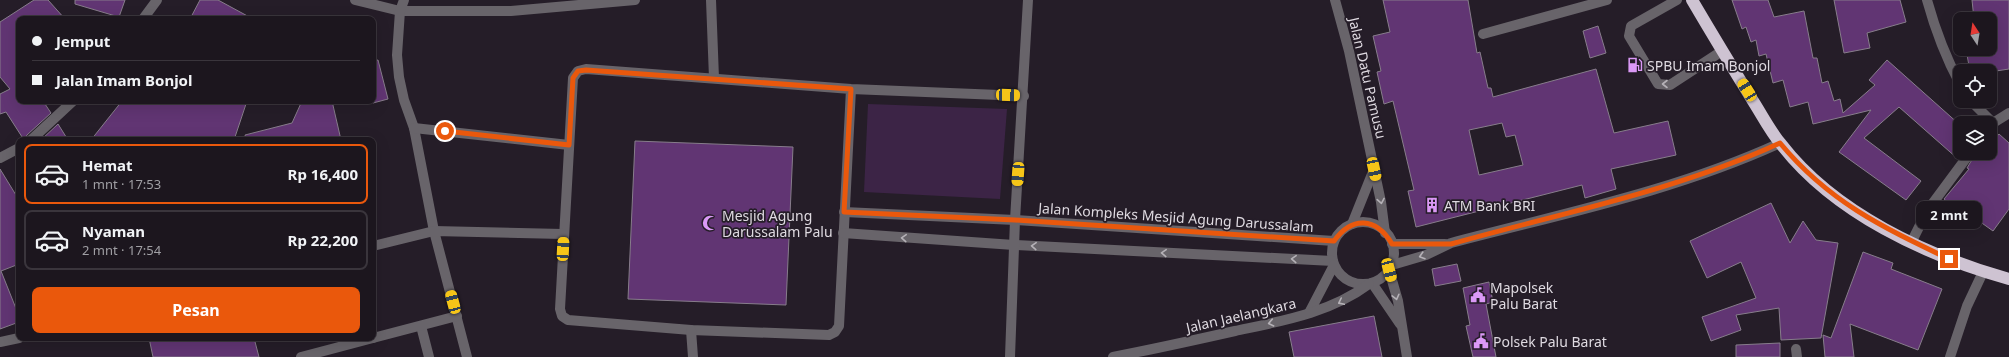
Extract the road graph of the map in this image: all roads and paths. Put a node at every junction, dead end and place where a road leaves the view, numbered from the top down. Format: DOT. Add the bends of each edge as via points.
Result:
graph roads {
  1 [pos="157,0"];
  2 [pos="355,0"];
  3 [pos="404,0"];
  4 [pos="635,0"];
  5 [pos="711,0"];
  6 [pos="1028,0"];
  7 [pos="1335,0"];
  8 [pos="1607,0"];
  9 [pos="1677,0"];
  10 [pos="1692,0"];
  11 [pos="1927,0"];
  12 [pos="400,11"];
  13 [pos="145,16"];
  14 [pos="1483,34"];
  15 [pos="1722,51"];
  16 [pos="1953,71"];
  17 [pos="714,78"];
  18 [pos="851,89"];
  19 [pos="1024,96"];
  20 [pos="71,104"];
  21 [pos="1977,108"];
  22 [pos="2009,113"];
  23 [pos="1984,116"];
  24 [pos="1997,121"];
  25 [pos="414,128"];
  26 [pos="34,137"];
  27 [pos="1780,143"];
  28 [pos="569,145"];
  29 [pos="16,150"];
  30 [pos="0,158"];
  31 [pos="1965,160"];
  32 [pos="1374,169"];
  33 [pos="844,212"];
  34 [pos="1015,220"];
  35 [pos="1352,224"];
  36 [pos="434,231"];
  37 [pos="844,233"];
  38 [pos="1386,233"];
  39 [pos="564,234"];
  40 [pos="1334,241"];
  41 [pos="1912,241"];
  42 [pos="1392,244"];
  43 [pos="1451,244"];
  44 [pos="376,245"];
  45 [pos="1014,245"];
  46 [pos="1333,263"];
  47 [pos="1390,267"];
  48 [pos="1983,272"];
  49 [pos="2009,279"];
  50 [pos="1371,283"];
  51 [pos="1309,313"];
  52 [pos="457,316"];
  53 [pos="421,326"];
  54 [pos="1402,326"];
  55 [pos="691,330"];
  56 [pos="376,337"];
  57 [pos="16,339"];
  58 [pos="362,341"];
  59 [pos="0,342"];
  60 [pos="301,357"];
  61 [pos="429,357"];
  62 [pos="467,357"];
  63 [pos="693,357"];
  64 [pos="1010,357"];
  65 [pos="1113,357"];
  66 [pos="1407,357"];
  67 [pos="1950,357"];
  1 -- 13 [label="street"];
  2 -- 12 [label="street"];
  3 -- 12 [label="street"];
  4 -- 12 [label="street" via="511,10"];
  5 -- 17 [label="street"];
  6 -- 19 [label="street"];
  7 -- 32 [label="street, Jalan Datu Pamusu"];
  8 -- 14 [label="street"];
  15 -- 9 [label="street, one-way" via="1670,84 1658,84 1630,36 1631,26"];
  10 -- 15 [label="highway"];
  11 -- 16 [label="street"];
  12 -- 25 [label="street" via="397,55 404,100"];
  15 -- 27 [label="highway"];
  17 -- 18 [label="street"];
  17 -- 28 [label="street" via="578,71 573,78"];
  18 -- 19 [label="street"];
  18 -- 33 [label="street"];
  19 -- 34 [label="street"];
  20 -- 26 [label="street"];
  21 -- 23 [label="street"];
  22 -- 24 [label="street"];
  25 -- 28 [label="street"];
  25 -- 36 [label="street"];
  27 -- 41 [label="highway" via="1811,176 1839,200 1874,223"];
  27 -- 43 [label="street" via="1726,166 1671,185"];
  28 -- 39 [label="street"];
  29 -- 30 [label="street"];
  31 -- 41 [label="street" via="1927,211"];
  32 -- 35 [label="street"];
  32 -- 38 [label="street, Jalan Datu Pamusu, one-way"];
  33 -- 34 [label="street, Jalan Kompleks Mesjid Agung Darussalam"];
  33 -- 37 [label="street"];
  34 -- 40 [label="street, Jalan Kompleks Mesjid Agung Darussalam"];
  34 -- 45 [label="street"];
  35 -- 38 [label="street" via="1376,225"];
  35 -- 40 [label="street" via="1341,231"];
  36 -- 39 [label="street"];
  36 -- 44 [label="street"];
  36 -- 52 [label="street"];
  45 -- 37 [label="street, one-way"];
  37 -- 55 [label="street" via="839,326 835,332 829,335"];
  38 -- 42 [label="street"];
  39 -- 55 [label="street" via="560,309 562,316 568,320"];
  40 -- 46 [label="street"];
  41 -- 48 [label="highway"];
  42 -- 43 [label="street"];
  42 -- 47 [label="street" via="1394,254"];
  43 -- 47 [label="street, one-way"];
  46 -- 45 [label="street, one-way"];
  45 -- 64 [label="street"];
  46 -- 50 [label="street" via="1342,277 1355,283"];
  46 -- 51 [label="street"];
  47 -- 50 [label="street" via="1382,278"];
  47 -- 54 [label="street, one-way"];
  48 -- 49 [label="highway"];
  48 -- 67 [label="street" via="1967,306"];
  50 -- 51 [label="street, Jalan Jaelangkara, one-way" via="1353,296"];
  50 -- 54 [label="street"];
  51 -- 65 [label="street, Jalan Jaelangkara, one-way"];
  52 -- 53 [label="street"];
  52 -- 62 [label="street"];
  53 -- 56 [label="street"];
  53 -- 61 [label="street"];
  54 -- 66 [label="street"];
  55 -- 63 [label="street"];
  57 -- 59 [label="street"];
  58 -- 60 [label="street"];
}
